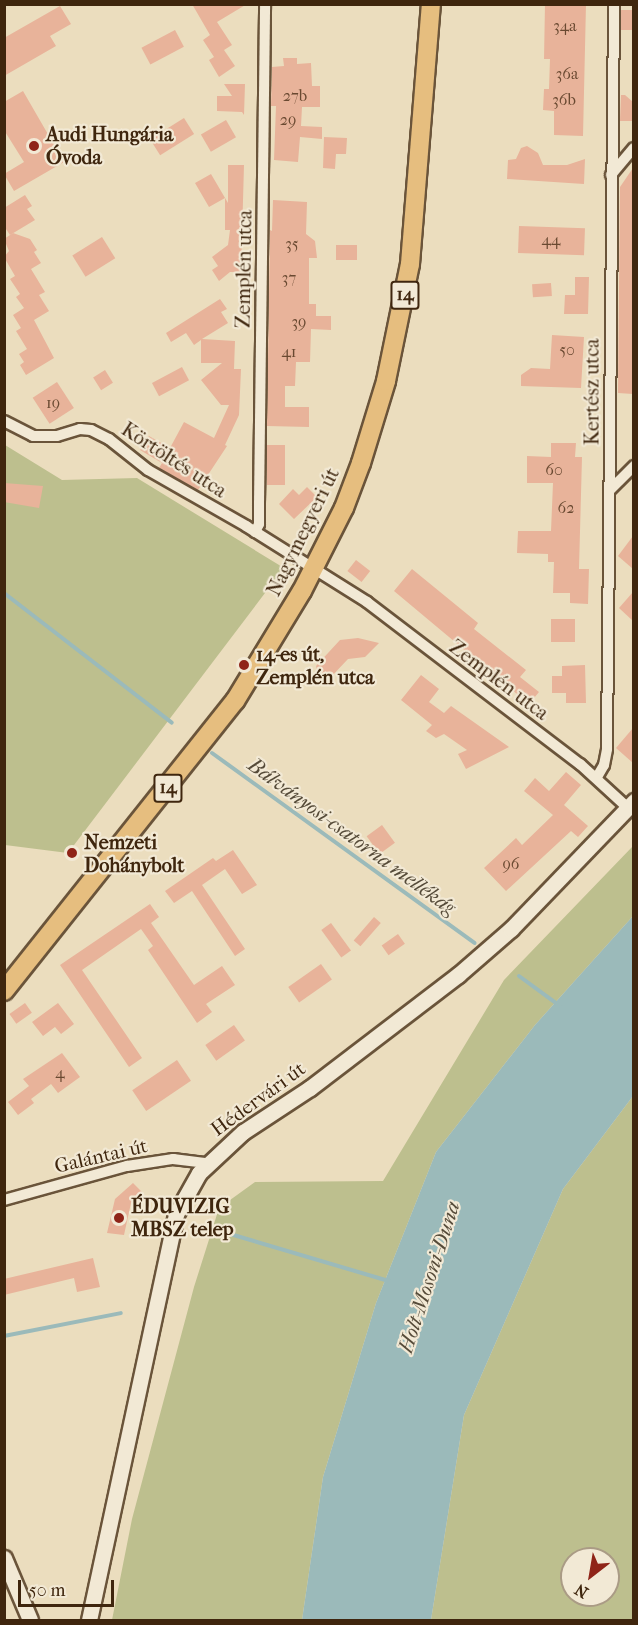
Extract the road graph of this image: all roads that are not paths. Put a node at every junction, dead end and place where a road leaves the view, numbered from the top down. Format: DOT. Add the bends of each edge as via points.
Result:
graph roads {
  1 [pos="265,4"];
  2 [pos="431,4"];
  3 [pos="614,4"];
  4 [pos="633,148"];
  5 [pos="612,176"];
  6 [pos="4,421"];
  7 [pos="633,466"];
  8 [pos="610,490"];
  9 [pos="255,532"];
  10 [pos="313,571"];
  11 [pos="597,777"];
  12 [pos="630,804"];
  13 [pos="4,991"];
  14 [pos="207,1163"];
  15 [pos="4,1200"];
  16 [pos="4,1558"];
  17 [pos="30,1620"];
  18 [pos="89,1620"];
  1 -- 9 [label="street, Zemplén utca" via="259,524"];
  2 -- 10 [label="main road, Nagymegyeri út / 14" via="410,264 394,350 356,479"];
  3 -- 5 [label="street, Kertész utca"];
  4 -- 5 [label="street"];
  5 -- 8 [label="street, Kertész utca"];
  6 -- 9 [label="street, Körtöltés utca" via="24,433 44,437 80,429 100,434 159,476"];
  7 -- 8 [label="street"];
  8 -- 11 [label="street, Kertész utca" via="607,749"];
  9 -- 10 [label="street, Körtöltés utca"];
  10 -- 11 [label="street, Zemplén utca" via="367,602"];
  10 -- 13 [label="main road, Nagymegyeri út / 14" via="235,701"];
  11 -- 12 [label="street, Zemplén utca"];
  12 -- 14 [label="street, Hédervári út" via="511,929 459,975 310,1088 243,1132"];
  14 -- 15 [label="street, Galántai út" via="173,1159 127,1166"];
  14 -- 18 [label="street, Hédervári út" via="176,1214"];
  16 -- 17 [label="street"];
}
